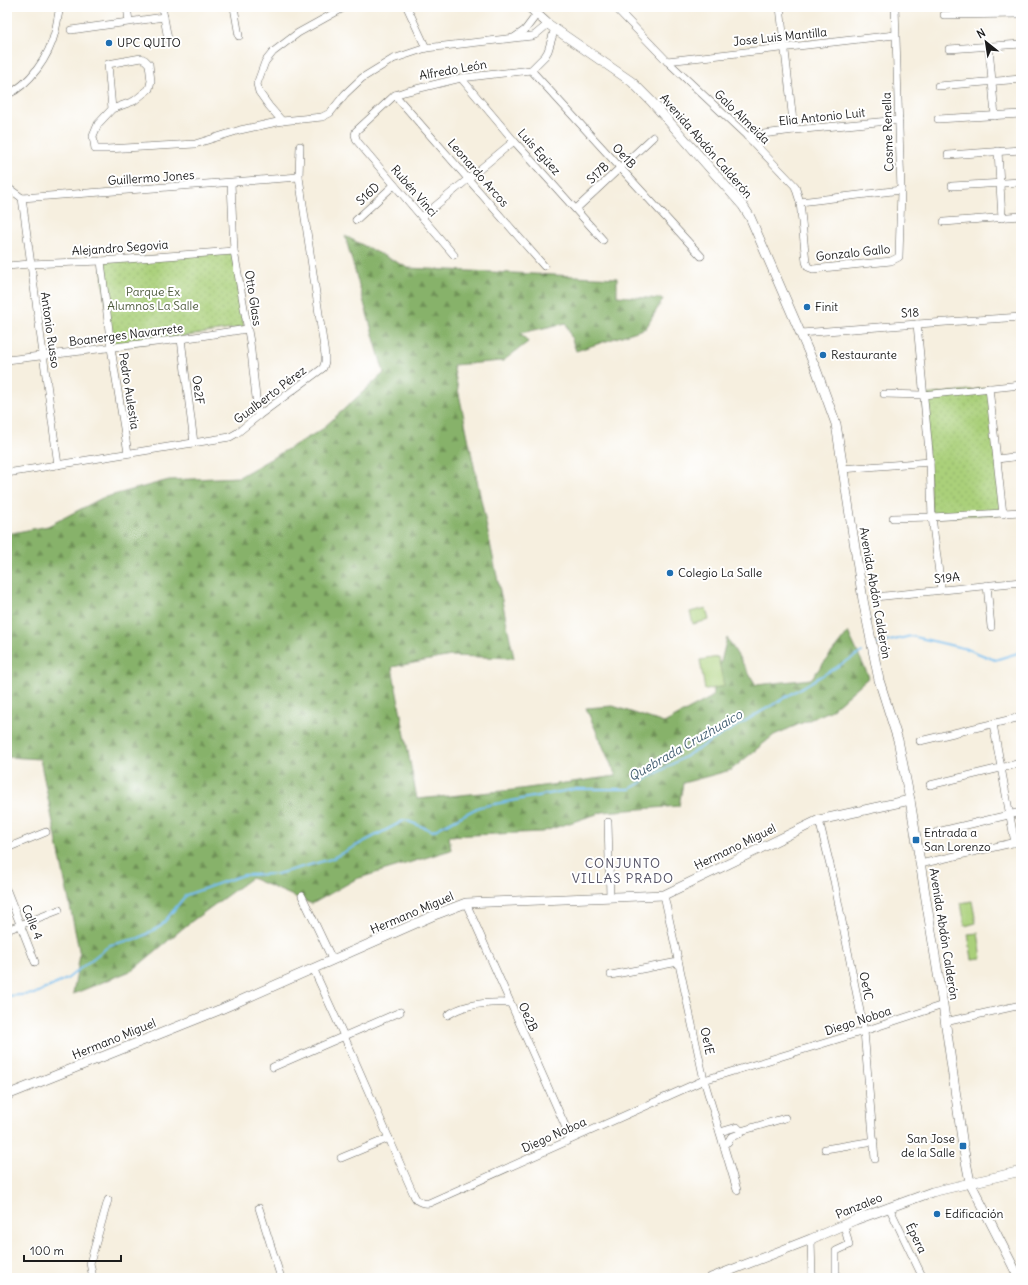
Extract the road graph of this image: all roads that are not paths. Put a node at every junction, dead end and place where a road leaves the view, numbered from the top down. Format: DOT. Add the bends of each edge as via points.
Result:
graph roads {
  1 [pos="60,7"];
  2 [pos="127,7"];
  3 [pos="162,7"];
  4 [pos="234,7"];
  5 [pos="345,7"];
  6 [pos="407,7"];
  7 [pos="530,7"];
  8 [pos="614,7"];
  9 [pos="780,7"];
  10 [pos="895,7"];
  11 [pos="537,14"];
  12 [pos="1021,14"];
  13 [pos="944,15"];
  14 [pos="164,16"];
  15 [pos="129,21"];
  16 [pos="552,26"];
  17 [pos="71,30"];
  18 [pos="896,35"];
  19 [pos="239,36"];
  20 [pos="515,37"];
  21 [pos="168,39"];
  22 [pos="1021,44"];
  23 [pos="989,47"];
  24 [pos="426,48"];
  25 [pos="784,48"];
  26 [pos="949,48"];
  27 [pos="667,61"];
  28 [pos="531,70"];
  29 [pos="461,78"];
  30 [pos="1021,79"];
  31 [pos="992,81"];
  32 [pos="938,86"];
  33 [pos="7,95"];
  34 [pos="395,95"];
  35 [pos="112,109"];
  36 [pos="1021,114"];
  37 [pos="995,116"];
  38 [pos="938,119"];
  39 [pos="899,120"];
  40 [pos="282,121"];
  41 [pos="794,130"];
  42 [pos="747,136"];
  43 [pos="653,137"];
  44 [pos="357,141"];
  45 [pos="514,141"];
  46 [pos="300,146"];
  47 [pos="1021,150"];
  48 [pos="998,151"];
  49 [pos="948,155"];
  50 [pos="620,168"];
  51 [pos="299,177"];
  52 [pos="469,179"];
  53 [pos="1021,182"];
  54 [pos="231,183"];
  55 [pos="1000,183"];
  56 [pos="394,185"];
  57 [pos="952,186"];
  58 [pos="7,187"];
  59 [pos="901,190"];
  60 [pos="22,198"];
  61 [pos="800,202"];
  62 [pos="576,208"];
  63 [pos="1021,216"];
  64 [pos="422,217"];
  65 [pos="1002,218"];
  66 [pos="356,220"];
  67 [pos="944,222"];
  68 [pos="604,240"];
  69 [pos="234,251"];
  70 [pos="454,255"];
  71 [pos="702,256"];
  72 [pos="900,257"];
  73 [pos="101,261"];
  74 [pos="30,264"];
  75 [pos="7,266"];
  76 [pos="544,266"];
  77 [pos="808,267"];
  78 [pos="1021,317"];
  79 [pos="917,324"];
  80 [pos="247,329"];
  81 [pos="801,333"];
  82 [pos="181,340"];
  83 [pos="111,348"];
  84 [pos="42,356"];
  85 [pos="7,360"];
  86 [pos="1021,385"];
  87 [pos="989,388"];
  88 [pos="884,394"];
  89 [pos="923,395"];
  90 [pos="258,416"];
  91 [pos="194,443"];
  92 [pos="128,453"];
  93 [pos="1021,456"];
  94 [pos="997,459"];
  95 [pos="930,462"];
  96 [pos="58,465"];
  97 [pos="842,469"];
  98 [pos="7,473"];
  99 [pos="1021,512"];
  100 [pos="1003,514"];
  101 [pos="893,518"];
  102 [pos="932,518"];
  103 [pos="1021,582"];
  104 [pos="987,585"];
  105 [pos="941,589"];
  106 [pos="875,597"];
  107 [pos="991,627"];
  108 [pos="1021,717"];
  109 [pos="993,724"];
  110 [pos="920,741"];
  111 [pos="1021,764"];
  112 [pos="1001,768"];
  113 [pos="930,785"];
  114 [pos="910,800"];
  115 [pos="1021,812"];
  116 [pos="1010,815"];
  117 [pos="819,820"];
  118 [pos="608,822"];
  119 [pos="46,832"];
  120 [pos="937,832"];
  121 [pos="1018,842"];
  122 [pos="7,848"];
  123 [pos="920,864"];
  124 [pos="7,891"];
  125 [pos="664,895"];
  126 [pos="302,896"];
  127 [pos="610,897"];
  128 [pos="466,903"];
  129 [pos="60,910"];
  130 [pos="21,925"];
  131 [pos="7,930"];
  132 [pos="332,959"];
  133 [pos="35,962"];
  134 [pos="678,962"];
  135 [pos="313,968"];
  136 [pos="610,975"];
  137 [pos="510,1003"];
  138 [pos="943,1005"];
  139 [pos="1021,1005"];
  140 [pos="400,1012"];
  141 [pos="448,1015"];
  142 [pos="945,1022"];
  143 [pos="864,1031"];
  144 [pos="344,1036"];
  145 [pos="273,1066"];
  146 [pos="704,1080"];
  147 [pos="7,1095"];
  148 [pos="785,1118"];
  149 [pos="741,1131"];
  150 [pos="720,1132"];
  151 [pos="389,1138"];
  152 [pos="571,1139"];
  153 [pos="874,1141"];
  154 [pos="723,1144"];
  155 [pos="825,1149"];
  156 [pos="341,1158"];
  157 [pos="875,1159"];
  158 [pos="1021,1171"];
  159 [pos="970,1182"];
  160 [pos="737,1190"];
  161 [pos="108,1200"];
  162 [pos="889,1207"];
  163 [pos="259,1208"];
  164 [pos="844,1225"];
  165 [pos="812,1239"];
  166 [pos="93,1278"];
  167 [pos="282,1278"];
  168 [pos="710,1278"];
  169 [pos="812,1278"];
  170 [pos="836,1278"];
  171 [pos="924,1278"];
  172 [pos="1019,1278"];
  1 -- 33 [label="street" via="47,53 36,71"];
  2 -- 15 [label="street"];
  3 -- 14 [label="street"];
  4 -- 19 [label="street"];
  5 -- 40 [label="street" via="298,33 273,52 265,62 257,84 259,92"];
  6 -- 24 [label="street"];
  7 -- 11 [label="street, Avenida Abdón Calderón"];
  8 -- 27 [label="street, Galo Almeida"];
  9 -- 25 [label="street"];
  10 -- 18 [label="street, Cosme Renella"];
  11 -- 16 [label="street, Avenida Abdón Calderón"];
  11 -- 20 [label="street" via="525,30"];
  12 -- 13 [label="street"];
  14 -- 15 [label="street"];
  14 -- 21 [label="street"];
  15 -- 17 [label="street"];
  16 -- 20 [label="street" via="535,35"];
  16 -- 28 [label="street" via="548,51"];
  16 -- 81 [label="street, Avenida Abdón Calderón" via="632,82 743,206"];
  18 -- 25 [label="street, Jose Luis Mantilla"];
  18 -- 39 [label="street, Cosme Renella"];
  20 -- 24 [label="street"];
  22 -- 23 [label="street"];
  23 -- 26 [label="street"];
  23 -- 31 [label="street"];
  24 -- 40 [label="street" via="393,59 362,78 327,115"];
  25 -- 27 [label="street, Jose Luis Mantilla"];
  25 -- 41 [label="street"];
  27 -- 42 [label="street, Galo Almeida"];
  28 -- 29 [label="street, Alfredo León"];
  28 -- 50 [label="street, Oe1B"];
  29 -- 34 [label="street, Alfredo León"];
  29 -- 45 [label="street, Luis Egüez"];
  30 -- 31 [label="street"];
  31 -- 32 [label="street"];
  31 -- 37 [label="street"];
  34 -- 44 [label="street, Alfredo León" via="358,128 355,135"];
  34 -- 52 [label="street, Leonardo Arcos"];
  35 -- 35 [label="street" via="134,101 149,89 149,64 145,60 141,58 108,64"];
  35 -- 40 [label="street" via="98,124 93,136 95,149 194,144"];
  36 -- 37 [label="street"];
  37 -- 38 [label="street"];
  39 -- 41 [label="street, Elia Antonio Luit"];
  39 -- 59 [label="street, Cosme Renella"];
  41 -- 42 [label="street, Elia Antonio Luit"];
  42 -- 61 [label="street, Galo Almeida" via="795,186"];
  43 -- 50 [label="street, S17B"];
  44 -- 56 [label="street, Rubén Vinci"];
  45 -- 52 [label="street"];
  45 -- 62 [label="street, Luis Egüez"];
  46 -- 51 [label="street, Gualberto Pérez"];
  47 -- 48 [label="street"];
  48 -- 49 [label="street"];
  48 -- 55 [label="street"];
  50 -- 62 [label="street, S17B"];
  50 -- 71 [label="street, Oe1B"];
  51 -- 54 [label="street, Guillermo Jones"];
  51 -- 90 [label="street, Gualberto Pérez" via="325,362 318,373"];
  52 -- 64 [label="street"];
  52 -- 76 [label="street, Leonardo Arcos"];
  53 -- 55 [label="street"];
  54 -- 60 [label="street, Guillermo Jones"];
  54 -- 69 [label="street, Otto Glass"];
  55 -- 57 [label="street"];
  55 -- 65 [label="street"];
  56 -- 64 [label="street, Rubén Vinci"];
  56 -- 66 [label="street, S16D"];
  58 -- 60 [label="street"];
  59 -- 61 [label="street"];
  59 -- 72 [label="street, Cosme Renella"];
  60 -- 74 [label="street, Antonio Russo"];
  61 -- 77 [label="street, Galo Almeida"];
  62 -- 68 [label="street, Luis Egüez"];
  63 -- 65 [label="street"];
  64 -- 70 [label="street, Rubén Vinci"];
  65 -- 67 [label="street"];
  69 -- 73 [label="street, Alejandro Segovia"];
  69 -- 80 [label="street, Otto Glass"];
  72 -- 77 [label="street, Gonzalo Gallo" via="890,261 858,265"];
  73 -- 74 [label="street, Alejandro Segovia"];
  73 -- 83 [label="street, Pedro Aulestia"];
  74 -- 75 [label="street, Alejandro Segovia"];
  74 -- 84 [label="street, Antonio Russo"];
  78 -- 79 [label="street, S18"];
  79 -- 81 [label="street, S18"];
  79 -- 89 [label="street"];
  80 -- 82 [label="street, Boanerges Navarrete"];
  80 -- 90 [label="street, Otto Glass"];
  81 -- 97 [label="street, Avenida Abdón Calderón" via="836,424"];
  82 -- 83 [label="street, Boanerges Navarrete"];
  82 -- 91 [label="street, Oe2F"];
  83 -- 84 [label="street, Boanerges Navarrete"];
  83 -- 92 [label="street, Pedro Aulestia"];
  84 -- 85 [label="street, Boanerges Navarrete"];
  84 -- 96 [label="street, Antonio Russo"];
  86 -- 87 [label="street"];
  87 -- 89 [label="street"];
  87 -- 94 [label="street"];
  88 -- 89 [label="street"];
  89 -- 95 [label="street"];
  90 -- 91 [label="street, Gualberto Pérez" via="230,437"];
  91 -- 92 [label="street, Gualberto Pérez"];
  92 -- 96 [label="street, Gualberto Pérez"];
  93 -- 94 [label="street"];
  94 -- 100 [label="street"];
  95 -- 97 [label="street"];
  95 -- 102 [label="street"];
  96 -- 98 [label="street, Gualberto Pérez"];
  97 -- 114 [label="street, Avenida Abdón Calderón" via="879,680 898,740"];
  99 -- 100 [label="street"];
  100 -- 102 [label="street"];
  101 -- 102 [label="street"];
  102 -- 105 [label="street"];
  103 -- 104 [label="street, S19A"];
  104 -- 105 [label="street, S19A"];
  104 -- 107 [label="street"];
  105 -- 106 [label="street, S19A"];
  108 -- 109 [label="street"];
  109 -- 110 [label="street"];
  109 -- 112 [label="street"];
  111 -- 112 [label="street"];
  112 -- 113 [label="street"];
  112 -- 116 [label="street"];
  114 -- 117 [label="street, Hermano Miguel"];
  114 -- 123 [label="street, Avenida Abdón Calderón"];
  115 -- 116 [label="street"];
  116 -- 120 [label="street"];
  116 -- 121 [label="street"];
  117 -- 125 [label="street, Hermano Miguel"];
  117 -- 143 [label="street, Oe1C"];
  118 -- 127 [label="street"];
  119 -- 122 [label="street"];
  121 -- 123 [label="street"];
  123 -- 138 [label="street, Avenida Abdón Calderón"];
  124 -- 130 [label="street, Calle 4"];
  125 -- 127 [label="street, Hermano Miguel"];
  125 -- 134 [label="street, Oe1E"];
  126 -- 132 [label="street"];
  127 -- 128 [label="street, Hermano Miguel"];
  128 -- 132 [label="street, Hermano Miguel"];
  128 -- 137 [label="street, Oe2B"];
  129 -- 130 [label="street"];
  130 -- 131 [label="street"];
  130 -- 133 [label="street, Calle 4"];
  132 -- 135 [label="street, Hermano Miguel"];
  134 -- 136 [label="street"];
  134 -- 146 [label="street, Oe1E"];
  135 -- 144 [label="street, Diego Noboa"];
  135 -- 147 [label="street, Hermano Miguel"];
  137 -- 141 [label="street" via="468,1006"];
  137 -- 152 [label="street, Oe2B"];
  138 -- 142 [label="street, Avenida Abdón Calderón"];
  138 -- 143 [label="street, Diego Noboa"];
  139 -- 142 [label="street"];
  140 -- 144 [label="street"];
  142 -- 159 [label="street, Avenida Abdón Calderón"];
  143 -- 146 [label="street, Diego Noboa"];
  143 -- 153 [label="street, Oe1C"];
  144 -- 145 [label="street"];
  144 -- 151 [label="street, Diego Noboa"];
  146 -- 150 [label="street, Oe1E"];
  146 -- 152 [label="street, Diego Noboa"];
  148 -- 149 [label="street"];
  149 -- 150 [label="street" via="737,1127"];
  149 -- 154 [label="street"];
  150 -- 154 [label="street, Oe1E"];
  151 -- 152 [label="street, Diego Noboa" via="415,1198 423,1204"];
  151 -- 156 [label="street"];
  153 -- 155 [label="street"];
  153 -- 157 [label="street, Oe1C"];
  154 -- 160 [label="street, Oe1E"];
  158 -- 159 [label="street, Panzaleo"];
  159 -- 162 [label="street, Panzaleo"];
  159 -- 172 [label="street, Avenida Abdón Calderón"];
  161 -- 166 [label="street" via="90,1263"];
  162 -- 164 [label="street, Panzaleo"];
  162 -- 171 [label="street, Épera"];
  163 -- 167 [label="street"];
  164 -- 165 [label="street, Panzaleo"];
  164 -- 170 [label="street" via="849,1245 836,1252"];
  165 -- 168 [label="street, Panzaleo"];
  165 -- 169 [label="street"];
}
